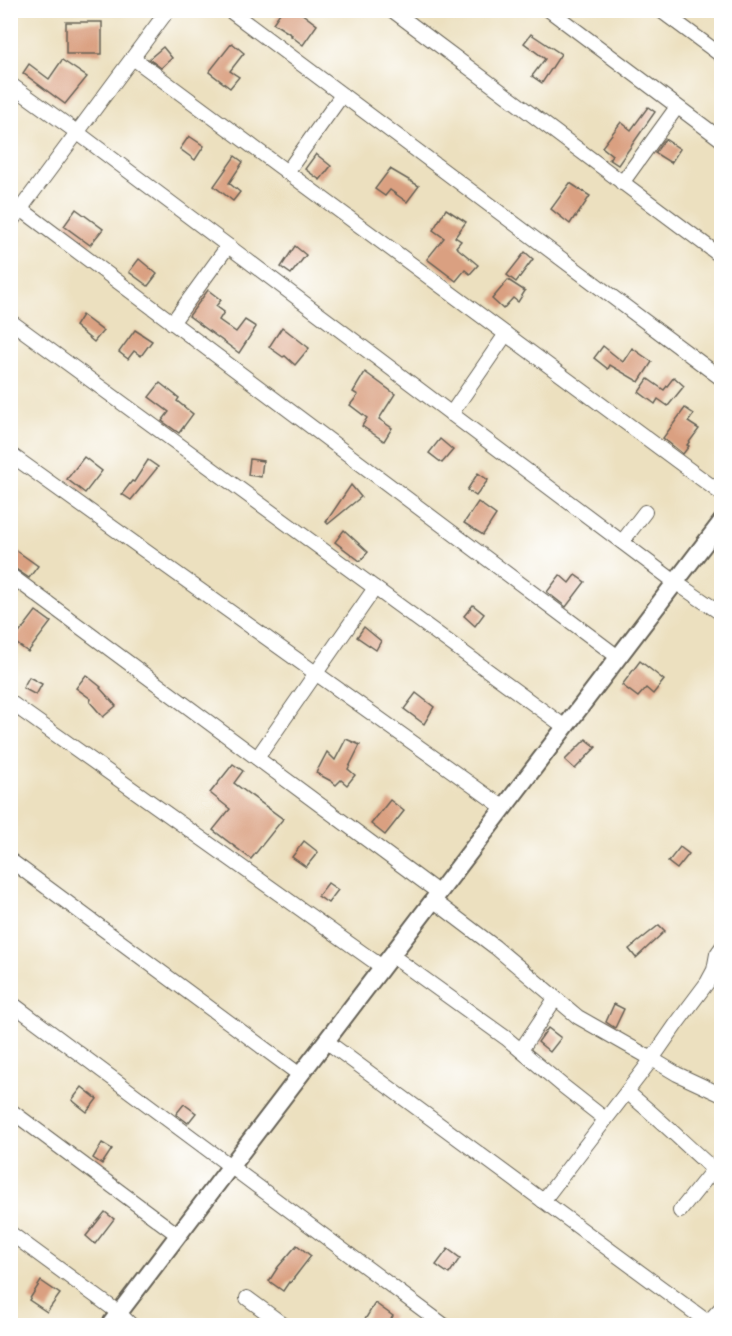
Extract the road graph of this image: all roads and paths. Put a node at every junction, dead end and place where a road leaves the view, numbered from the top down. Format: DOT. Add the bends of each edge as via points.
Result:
graph roads {
  1 [pos="168,10"];
  2 [pos="229,10"];
  3 [pos="549,10"];
  4 [pos="660,10"];
  5 [pos="400,13"];
  6 [pos="722,56"];
  7 [pos="133,57"];
  8 [pos="10,84"];
  9 [pos="342,95"];
  10 [pos="677,107"];
  11 [pos="78,133"];
  12 [pos="722,140"];
  13 [pos="287,172"];
  14 [pos="622,183"];
  15 [pos="21,209"];
  16 [pos="11,223"];
  17 [pos="228,246"];
  18 [pos="722,258"];
  19 [pos="10,321"];
  20 [pos="172,323"];
  21 [pos="506,334"];
  22 [pos="722,378"];
  23 [pos="451,414"];
  24 [pos="10,454"];
  25 [pos="722,494"];
  26 [pos="645,512"];
  27 [pos="722,521"];
  28 [pos="622,542"];
  29 [pos="10,575"];
  30 [pos="675,582"];
  31 [pos="375,588"];
  32 [pos="722,614"];
  33 [pos="618,657"];
  34 [pos="316,673"];
  35 [pos="10,702"];
  36 [pos="565,727"];
  37 [pos="258,758"];
  38 [pos="504,808"];
  39 [pos="10,860"];
  40 [pos="436,897"];
  41 [pos="722,947"];
  42 [pos="386,961"];
  43 [pos="555,999"];
  44 [pos="10,1002"];
  45 [pos="326,1041"];
  46 [pos="521,1050"];
  47 [pos="652,1059"];
  48 [pos="300,1075"];
  49 [pos="627,1092"];
  50 [pos="722,1095"];
  51 [pos="10,1110"];
  52 [pos="605,1119"];
  53 [pos="230,1167"];
  54 [pos="719,1174"];
  55 [pos="543,1201"];
  56 [pos="680,1211"];
  57 [pos="10,1233"];
  58 [pos="178,1235"];
  59 [pos="247,1298"];
  60 [pos="722,1307"];
  61 [pos="114,1319"];
  62 [pos="711,1324"];
  63 [pos="132,1326"];
  64 [pos="285,1326"];
  65 [pos="445,1326"];
  1 -- 7 [label="street"];
  2 -- 9 [label="street"];
  3 -- 10 [label="street"];
  4 -- 6 [label="street"];
  5 -- 14 [label="street"];
  7 -- 11 [label="street"];
  7 -- 13 [label="street"];
  8 -- 11 [label="street"];
  9 -- 13 [label="street"];
  9 -- 22 [label="street"];
  10 -- 12 [label="street"];
  10 -- 14 [label="street"];
  11 -- 15 [label="street"];
  11 -- 17 [label="street"];
  13 -- 21 [label="street"];
  14 -- 18 [label="street"];
  15 -- 16 [label="street"];
  15 -- 20 [label="street"];
  17 -- 20 [label="street"];
  17 -- 23 [label="street"];
  19 -- 31 [label="street"];
  20 -- 33 [label="street"];
  21 -- 23 [label="street"];
  21 -- 25 [label="street"];
  23 -- 28 [label="street"];
  24 -- 34 [label="street"];
  26 -- 28 [label="street"];
  27 -- 30 [label="street"];
  28 -- 30 [label="street"];
  29 -- 37 [label="street"];
  30 -- 32 [label="street"];
  30 -- 33 [label="street"];
  31 -- 34 [label="street"];
  31 -- 36 [label="street"];
  33 -- 36 [label="street"];
  34 -- 37 [label="street"];
  34 -- 38 [label="street"];
  35 -- 42 [label="street"];
  36 -- 38 [label="street"];
  37 -- 40 [label="street"];
  38 -- 40 [label="street"];
  39 -- 48 [label="street"];
  40 -- 42 [label="street"];
  40 -- 43 [label="street"];
  41 -- 47 [label="street" via="707,983"];
  42 -- 45 [label="street"];
  42 -- 46 [label="street"];
  43 -- 46 [label="street"];
  43 -- 47 [label="street" via="578,1017"];
  44 -- 53 [label="street"];
  45 -- 48 [label="street"];
  45 -- 55 [label="street"];
  46 -- 52 [label="street"];
  47 -- 49 [label="street"];
  47 -- 50 [label="street"];
  48 -- 53 [label="street"];
  49 -- 52 [label="street"];
  49 -- 54 [label="street"];
  51 -- 58 [label="street"];
  52 -- 55 [label="street"];
  53 -- 58 [label="street"];
  53 -- 65 [label="street"];
  54 -- 56 [label="street"];
  55 -- 62 [label="street"];
  57 -- 61 [label="street"];
  58 -- 61 [label="street"];
  59 -- 64 [label="street"];
  60 -- 62 [label="street"];
  61 -- 63 [label="street"];
}
